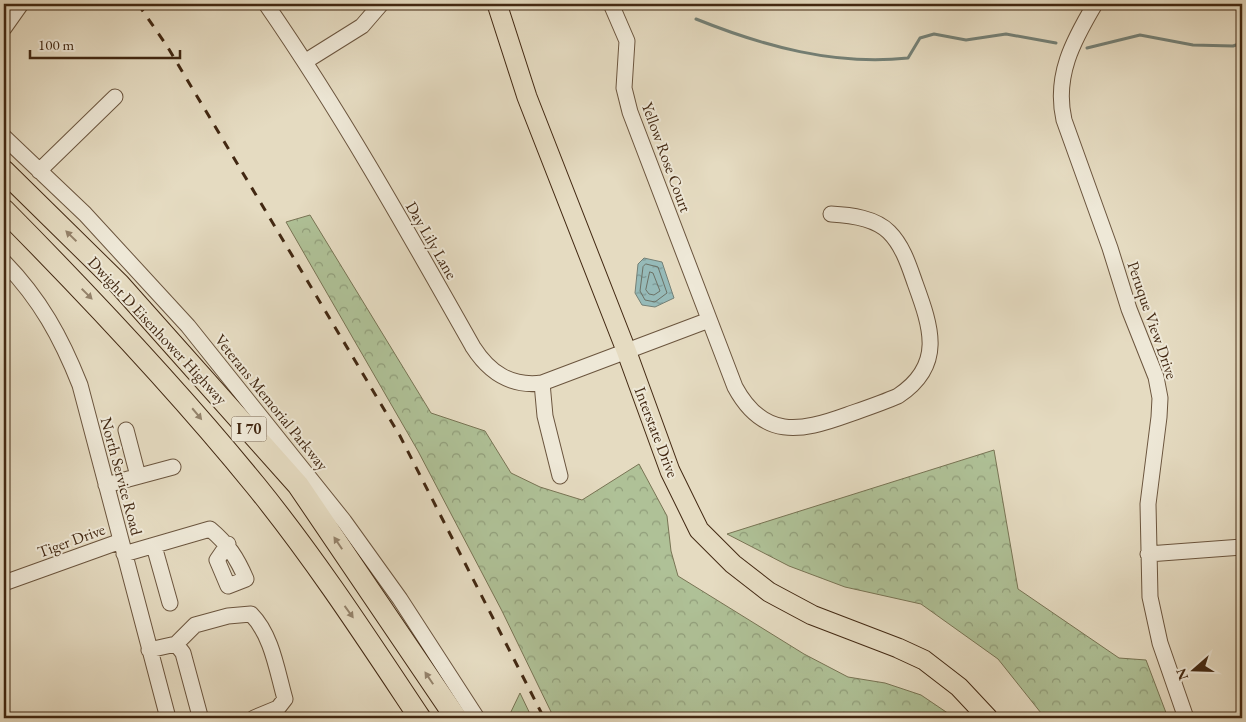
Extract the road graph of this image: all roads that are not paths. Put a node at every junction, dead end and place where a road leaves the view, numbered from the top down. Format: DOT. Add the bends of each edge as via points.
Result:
graph roads {
  1 [pos="21,4"];
  2 [pos="266,4"];
  3 [pos="381,4"];
  4 [pos="496,4"];
  5 [pos="612,4"];
  6 [pos="1095,4"];
  7 [pos="4,16"];
  8 [pos="4,28"];
  9 [pos="306,62"];
  10 [pos="115,97"];
  11 [pos="4,137"];
  12 [pos="4,171"];
  13 [pos="39,171"];
  14 [pos="4,210"];
  15 [pos="831,214"];
  16 [pos="7,271"];
  17 [pos="709,320"];
  18 [pos="626,350"];
  19 [pos="542,383"];
  20 [pos="126,430"];
  21 [pos="173,467"];
  22 [pos="138,476"];
  23 [pos="560,476"];
  24 [pos="106,484"];
  25 [pos="228,544"];
  26 [pos="154,546"];
  27 [pos="123,547"];
  28 [pos="1242,547"];
  29 [pos="1148,554"];
  30 [pos="4,583"];
  31 [pos="170,603"];
  32 [pos="176,644"];
  33 [pos="149,650"];
  34 [pos="200,716"];
  35 [pos="168,718"];
  36 [pos="254,718"];
  37 [pos="420,718"];
  38 [pos="456,718"];
  39 [pos="477,718"];
  40 [pos="988,718"];
  41 [pos="1186,718"];
  1 -- 7 [label="street"];
  1 -- 8 [label="street"];
  2 -- 9 [label="street, Day Lily Lane"];
  3 -- 9 [label="street" via="362,26"];
  4 -- 18 [label="main road, Interstate Drive" via="527,96"];
  5 -- 17 [label="street, Yellow Rose Court" via="627,41 626,98"];
  6 -- 29 [label="street, Peruque View Drive" via="1070,50 1060,101 1129,309 1156,377 1160,398 1148,504"];
  9 -- 19 [label="street, Day Lily Lane" via="481,360 504,379"];
  10 -- 13 [label="street"];
  11 -- 13 [label="street, Veterans Memorial Parkway"];
  38 -- 12 [label="highway, Dwight D Eisenhower Highway / I 70, one-way" via="298,485 120,284"];
  13 -- 39 [label="street, Veterans Memorial Parkway" via="85,214 188,326 269,426 400,599"];
  14 -- 37 [label="highway, Dwight D Eisenhower Highway / I 70, one-way" via="116,323 258,488 354,618"];
  15 -- 17 [label="street, Yellow Rose Court" via="862,218 880,226 903,251 928,319 931,340 923,371 907,390 885,402 820,425 798,429 776,425 757,415 741,398"];
  16 -- 24 [label="street, North Service Road" via="44,309 61,340 80,385"];
  17 -- 18 [label="street, Day Lily Lane"];
  18 -- 19 [label="street, Day Lily Lane"];
  18 -- 40 [label="main road, Interstate Drive" via="670,471 699,530 757,584 790,604 924,660 959,687"];
  19 -- 23 [label="street" via="545,416"];
  20 -- 22 [label="street"];
  21 -- 22 [label="street"];
  22 -- 24 [label="street"];
  24 -- 27 [label="street, North Service Road"];
  25 -- 26 [label="street, Tiger Drive" via="210,529"];
  26 -- 27 [label="street, Tiger Drive"];
  26 -- 31 [label="street"];
  27 -- 30 [label="street, Tiger Drive"];
  27 -- 33 [label="street, North Service Road"];
  28 -- 29 [label="street"];
  29 -- 41 [label="street, Peruque View Drive" via="1150,596 1160,643"];
  32 -- 33 [label="street"];
  32 -- 34 [label="street" via="182,653"];
  32 -- 36 [label="street" via="195,625 251,614 259,622 272,652 285,699 278,708"];
  33 -- 35 [label="street, North Service Road"];
}
